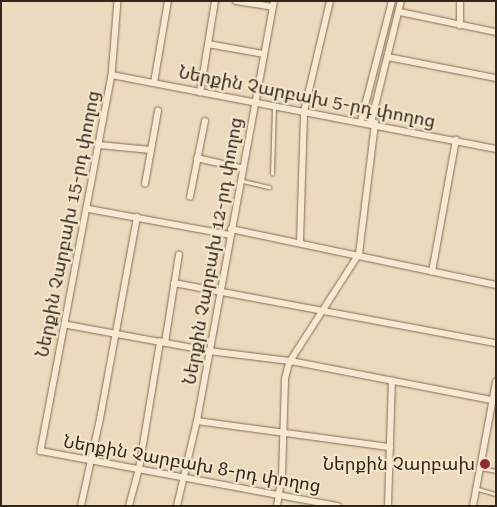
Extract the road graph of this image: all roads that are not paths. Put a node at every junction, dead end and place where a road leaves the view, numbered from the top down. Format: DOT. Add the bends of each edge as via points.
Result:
graph roads {
  1 [pos="118,1"];
  2 [pos="168,1"];
  3 [pos="216,1"];
  4 [pos="236,1"];
  5 [pos="330,1"];
  6 [pos="392,1"];
  7 [pos="401,1"];
  8 [pos="460,1"];
  9 [pos="273,4"];
  10 [pos="400,12"];
  11 [pos="460,26"];
  12 [pos="496,32"];
  13 [pos="208,44"];
  14 [pos="264,54"];
  15 [pos="388,57"];
  16 [pos="112,75"];
  17 [pos="496,78"];
  18 [pos="154,83"];
  19 [pos="200,92"];
  20 [pos="255,104"];
  21 [pos="274,107"];
  22 [pos="158,111"];
  23 [pos="304,112"];
  24 [pos="205,121"];
  25 [pos="361,121"];
  26 [pos="373,123"];
  27 [pos="456,140"];
  28 [pos="100,145"];
  29 [pos="496,148"];
  30 [pos="151,150"];
  31 [pos="197,158"];
  32 [pos="241,168"];
  33 [pos="272,174"];
  34 [pos="239,180"];
  35 [pos="145,184"];
  36 [pos="269,186"];
  37 [pos="190,196"];
  38 [pos="89,209"];
  39 [pos="136,217"];
  40 [pos="230,232"];
  41 [pos="300,242"];
  42 [pos="359,254"];
  43 [pos="179,255"];
  44 [pos="432,272"];
  45 [pos="174,283"];
  46 [pos="496,285"];
  47 [pos="219,292"];
  48 [pos="322,310"];
  49 [pos="68,325"];
  50 [pos="114,335"];
  51 [pos="162,343"];
  52 [pos="496,344"];
  53 [pos="209,352"];
  54 [pos="290,361"];
  55 [pos="392,381"];
  56 [pos="496,382"];
  57 [pos="494,401"];
  58 [pos="197,421"];
  59 [pos="284,432"];
  60 [pos="390,447"];
  61 [pos="41,451"];
  62 [pos="91,460"];
  63 [pos="480,468"];
  64 [pos="139,469"];
  65 [pos="496,471"];
  66 [pos="184,476"];
  67 [pos="476,489"];
  68 [pos="280,494"];
  69 [pos="496,494"];
  70 [pos="81,506"];
  71 [pos="129,506"];
  72 [pos="177,506"];
  73 [pos="277,506"];
  74 [pos="338,506"];
  75 [pos="388,506"];
  76 [pos="472,506"];
  1 -- 16 [label="street, Ներքին Չարբախ 15-րդ փողոց"];
  2 -- 18 [label="street"];
  3 -- 13 [label="street"];
  4 -- 9 [label="street"];
  5 -- 23 [label="street"];
  6 -- 25 [label="street"];
  7 -- 10 [label="street"];
  8 -- 11 [label="street"];
  9 -- 14 [label="street, Ներքին Չարբախ 12-րդ փողոց"];
  10 -- 11 [label="street"];
  10 -- 15 [label="street"];
  11 -- 12 [label="street"];
  13 -- 14 [label="street"];
  13 -- 19 [label="street"];
  14 -- 20 [label="street, Ներքին Չարբախ 12-րդ փողոց"];
  15 -- 17 [label="street"];
  15 -- 26 [label="street"];
  16 -- 18 [label="street, Ներքին Չարբախ 5-րդ փողոց"];
  16 -- 28 [label="street, Ներքին Չարբախ 15-րդ փողոց"];
  18 -- 19 [label="street, Ներքին Չարբախ 5-րդ փողոց"];
  19 -- 20 [label="street, Ներքին Չարբախ 5-րդ փողոց"];
  20 -- 21 [label="street, Ներքին Չարբախ 5-րդ փողոց"];
  20 -- 32 [label="street, Ներքին Չարբախ 12-րդ փողոց"];
  21 -- 23 [label="street, Ներքին Չարբախ 5-րդ փողոց"];
  21 -- 33 [label="lane"];
  22 -- 30 [label="street"];
  23 -- 25 [label="street, Ներքին Չարբախ 5-րդ փողոց"];
  23 -- 41 [label="street"];
  24 -- 31 [label="street"];
  25 -- 26 [label="street, Ներքին Չարբախ 5-րդ փողոց"];
  26 -- 27 [label="street, Ներքին Չարբախ 5-րդ փողոց"];
  26 -- 42 [label="street"];
  27 -- 29 [label="street, Ներքին Չարբախ 5-րդ փողոց"];
  27 -- 44 [label="street"];
  28 -- 30 [label="street"];
  28 -- 38 [label="street, Ներքին Չարբախ 15-րդ փողոց"];
  30 -- 35 [label="street"];
  31 -- 32 [label="street"];
  31 -- 37 [label="street"];
  32 -- 34 [label="street, Ներքին Չարբախ 12-րդ փողոց"];
  34 -- 36 [label="lane"];
  34 -- 40 [label="street, Ներքին Չարբախ 12-րդ փողոց"];
  38 -- 39 [label="street"];
  38 -- 49 [label="street, Ներքին Չարբախ 15-րդ փողոց"];
  39 -- 40 [label="street"];
  39 -- 50 [label="street"];
  40 -- 41 [label="street"];
  40 -- 47 [label="street, Ներքին Չարբախ 12-րդ փողոց"];
  41 -- 42 [label="street"];
  42 -- 44 [label="street"];
  42 -- 48 [label="street"];
  43 -- 45 [label="street"];
  44 -- 46 [label="street"];
  45 -- 47 [label="street"];
  45 -- 51 [label="street"];
  47 -- 48 [label="street"];
  47 -- 53 [label="street, Ներքին Չարբախ 12-րդ փողոց"];
  48 -- 52 [label="street"];
  48 -- 54 [label="street"];
  49 -- 50 [label="street"];
  49 -- 61 [label="street, Ներքին Չարբախ 15-րդ փողոց" via="59,348"];
  50 -- 51 [label="street"];
  50 -- 62 [label="street"];
  51 -- 53 [label="street"];
  51 -- 64 [label="street"];
  53 -- 54 [label="street"];
  53 -- 58 [label="street, Ներքին Չարբախ 12-րդ փողոց"];
  54 -- 55 [label="street"];
  54 -- 59 [label="street" via="285,379"];
  55 -- 57 [label="street"];
  55 -- 60 [label="street"];
  56 -- 57 [label="street"];
  57 -- 63 [label="street"];
  58 -- 59 [label="street"];
  58 -- 66 [label="street, Ներքին Չարբախ 12-րդ փողոց"];
  59 -- 60 [label="street"];
  59 -- 68 [label="street"];
  60 -- 75 [label="street"];
  61 -- 62 [label="street, Ներքին Չարբախ 8-րդ փողոց"];
  62 -- 64 [label="street, Ներքին Չարբախ 8-րդ փողոց"];
  62 -- 70 [label="street"];
  63 -- 65 [label="lane"];
  63 -- 67 [label="street"];
  64 -- 66 [label="street, Ներքին Չարբախ 8-րդ փողոց"];
  64 -- 71 [label="street"];
  66 -- 68 [label="street, Ներքին Չարբախ 8-րդ փողոց"];
  66 -- 72 [label="street, Ներքին Չարբախ 12-րդ փողոց"];
  67 -- 69 [label="lane"];
  67 -- 76 [label="street"];
  68 -- 73 [label="street"];
  68 -- 74 [label="street, Ներքին Չարբախ 8-րդ փողոց"];
}
